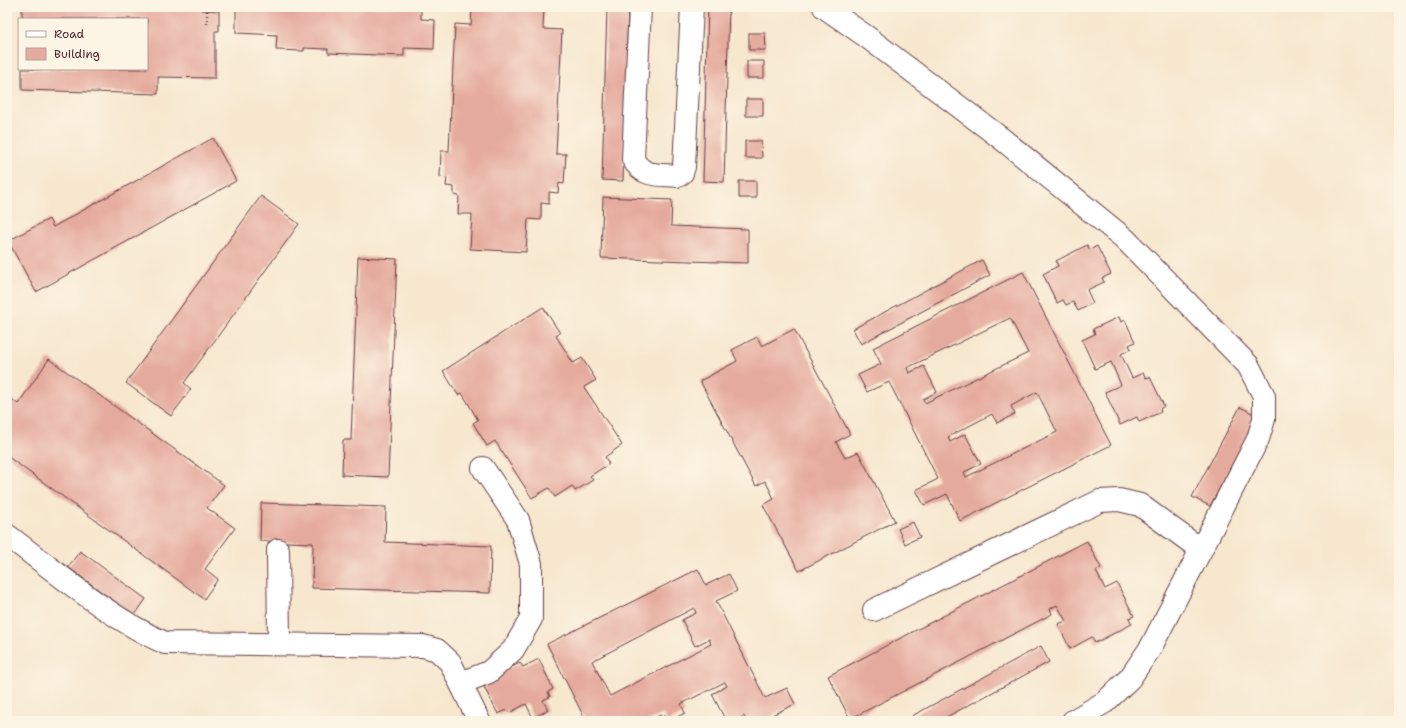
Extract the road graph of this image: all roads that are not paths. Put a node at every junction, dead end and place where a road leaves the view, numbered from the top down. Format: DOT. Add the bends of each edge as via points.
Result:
graph roads {
  1 [pos="640,7"];
  2 [pos="692,7"];
  3 [pos="824,7"];
  4 [pos="483,468"];
  5 [pos="7,535"];
  6 [pos="1200,549"];
  7 [pos="278,550"];
  8 [pos="874,610"];
  9 [pos="279,644"];
  10 [pos="461,683"];
  11 [pos="479,721"];
  12 [pos="1073,721"];
  1 -- 2 [label="lane" via="633,160 644,173 678,176 684,167"];
  3 -- 6 [label="lane" via="1002,138 1125,239 1248,365 1264,396 1264,419 1258,439"];
  4 -- 10 [label="lane" via="518,520 531,564 531,619 513,650 489,672"];
  5 -- 9 [label="lane" via="113,614 139,631 165,643"];
  6 -- 8 [label="lane" via="1140,505 1119,500 1100,501"];
  6 -- 12 [label="lane" via="1151,647 1130,678 1105,702"];
  7 -- 9 [label="lane"];
  9 -- 10 [label="lane" via="423,646 437,650 450,662"];
  10 -- 11 [label="lane"];
}
